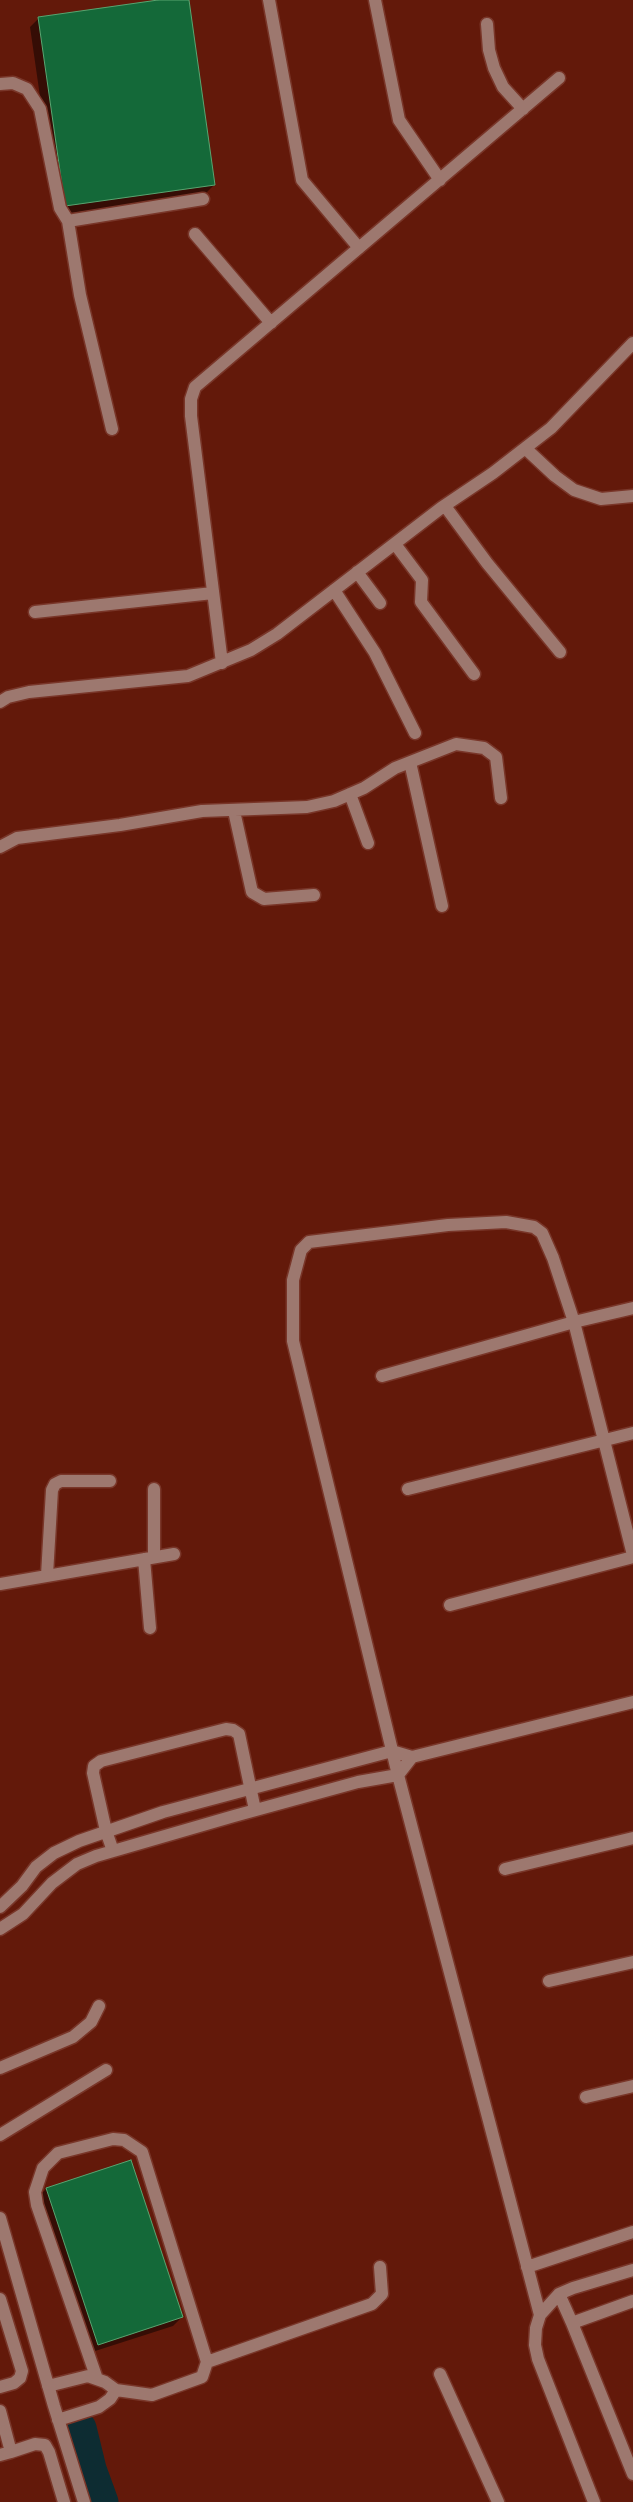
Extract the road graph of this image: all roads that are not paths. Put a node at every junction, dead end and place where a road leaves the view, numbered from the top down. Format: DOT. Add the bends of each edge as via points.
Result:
graph roads {
  1 [pos="269,0"];
  2 [pos="375,0"];
  3 [pos="487,24"];
  4 [pos="559,78"];
  5 [pos="0,84"];
  6 [pos="523,109"];
  7 [pos="440,180"];
  8 [pos="203,199"];
  9 [pos="68,221"];
  10 [pos="195,234"];
  11 [pos="359,248"];
  12 [pos="270,323"];
  13 [pos="633,343"];
  14 [pos="112,429"];
  15 [pos="526,448"];
  16 [pos="633,496"];
  17 [pos="445,506"];
  18 [pos="395,544"];
  19 [pos="357,572"];
  20 [pos="334,590"];
  21 [pos="213,593"];
  22 [pos="380,603"];
  23 [pos="35,612"];
  24 [pos="560,652"];
  25 [pos="222,663"];
  26 [pos="474,674"];
  27 [pos="0,702"];
  28 [pos="415,733"];
  29 [pos="410,762"];
  30 [pos="350,794"];
  31 [pos="501,798"];
  32 [pos="234,811"];
  33 [pos="368,843"];
  34 [pos="0,847"];
  35 [pos="314,895"];
  36 [pos="442,906"];
  37 [pos="633,1308"];
  38 [pos="574,1322"];
  39 [pos="382,1376"];
  40 [pos="633,1433"];
  41 [pos="604,1440"];
  42 [pos="110,1481"];
  43 [pos="154,1489"];
  44 [pos="408,1489"];
  45 [pos="174,1554"];
  46 [pos="633,1556"];
  47 [pos="149,1558"];
  48 [pos="47,1575"];
  49 [pos="0,1584"];
  50 [pos="450,1605"];
  51 [pos="150,1628"];
  52 [pos="633,1702"];
  53 [pos="392,1751"];
  54 [pos="412,1758"];
  55 [pos="398,1775"];
  56 [pos="250,1789"];
  57 [pos="255,1810"];
  58 [pos="106,1831"];
  59 [pos="633,1838"];
  60 [pos="113,1851"];
  61 [pos="505,1869"];
  62 [pos="0,1907"];
  63 [pos="0,1930"];
  64 [pos="633,1962"];
  65 [pos="548,1981"];
  66 [pos="98,2006"];
  67 [pos="0,2068"];
  68 [pos="106,2070"];
  69 [pos="633,2086"];
  70 [pos="586,2097"];
  71 [pos="0,2135"];
  72 [pos="0,2218"];
  73 [pos="633,2232"];
  74 [pos="527,2267"];
  75 [pos="380,2268"];
  76 [pos="633,2270"];
  77 [pos="559,2294"];
  78 [pos="0,2299"];
  79 [pos="633,2301"];
  80 [pos="540,2315"];
  81 [pos="572,2323"];
  82 [pos="207,2362"];
  83 [pos="440,2374"];
  84 [pos="97,2379"];
  85 [pos="48,2386"];
  86 [pos="0,2387"];
  87 [pos="116,2390"];
  88 [pos="0,2411"];
  89 [pos="58,2420"];
  90 [pos="6,2453"];
  91 [pos="633,2474"];
  92 [pos="64,2502"];
  93 [pos="84,2502"];
  94 [pos="498,2502"];
  95 [pos="594,2502"];
  1 -- 11 [label="street" via="302,180"];
  2 -- 7 [label="street" via="399,120"];
  3 -- 6 [label="street" via="494,68 503,88"];
  4 -- 6 [label="street"];
  5 -- 9 [label="street" via="12,83 27,89 40,109 60,208"];
  6 -- 7 [label="street"];
  7 -- 11 [label="street"];
  8 -- 9 [label="street"];
  9 -- 14 [label="street" via="80,295"];
  10 -- 12 [label="street"];
  11 -- 12 [label="street"];
  12 -- 21 [label="street" via="195,387 191,399"];
  13 -- 15 [label="street" via="551,428"];
  15 -- 16 [label="street" via="574,490 601,500"];
  15 -- 17 [label="street"];
  17 -- 18 [label="street"];
  17 -- 24 [label="street" via="486,563"];
  18 -- 19 [label="street"];
  18 -- 26 [label="street" via="422,580 421,602"];
  19 -- 20 [label="street"];
  19 -- 22 [label="street"];
  20 -- 25 [label="street" via="277,634"];
  20 -- 28 [label="street" via="375,653"];
  21 -- 23 [label="street"];
  21 -- 25 [label="street"];
  25 -- 27 [label="street" via="188,676 29,692"];
  29 -- 30 [label="street"];
  29 -- 31 [label="street" via="456,744 484,748 498,761"];
  29 -- 36 [label="street"];
  30 -- 32 [label="street" via="307,807"];
  30 -- 33 [label="street"];
  32 -- 34 [label="street" via="202,811 17,838"];
  32 -- 35 [label="street" via="252,892 264,898"];
  37 -- 38 [label="street"];
  38 -- 39 [label="street"];
  38 -- 41 [label="street"];
  38 -- 53 [label="street" via="553,1258 542,1233 534,1227 506,1222 448,1224 308,1242 296,1260 292,1280 293,1341"];
  40 -- 41 [label="street"];
  41 -- 44 [label="street"];
  41 -- 46 [label="street"];
  42 -- 48 [label="street" via="55,1484"];
  43 -- 47 [label="street"];
  45 -- 47 [label="street"];
  46 -- 50 [label="street"];
  47 -- 48 [label="street"];
  47 -- 51 [label="street"];
  48 -- 49 [label="street"];
  52 -- 54 [label="street"];
  53 -- 54 [label="street"];
  53 -- 55 [label="street"];
  53 -- 56 [label="street"];
  54 -- 55 [label="street"];
  55 -- 57 [label="street" via="358,1782"];
  55 -- 74 [label="street"];
  56 -- 57 [label="street"];
  56 -- 58 [label="street"];
  56 -- 58 [label="street" via="239,1734 233,1730 226,1729 101,1762 94,1766 94,1773"];
  57 -- 60 [label="street"];
  58 -- 60 [label="street"];
  58 -- 62 [label="street" via="54,1853 36,1867"];
  59 -- 61 [label="street"];
  60 -- 63 [label="street" via="65,1871 23,1914"];
  64 -- 65 [label="street"];
  66 -- 67 [label="street" via="91,2022 73,2037"];
  68 -- 71 [label="street"];
  69 -- 70 [label="street"];
  72 -- 85 [label="street"];
  73 -- 74 [label="street"];
  74 -- 80 [label="street"];
  75 -- 82 [label="street" via="382,2294 372,2304"];
  76 -- 77 [label="street"];
  77 -- 80 [label="street"];
  77 -- 81 [label="street"];
  78 -- 86 [label="street" via="22,2371 14,2383"];
  79 -- 81 [label="street"];
  80 -- 95 [label="street" via="535,2345 538,2359"];
  81 -- 91 [label="street"];
  82 -- 84 [label="street" via="142,2152 124,2140 113,2139 58,2153 43,2168 35,2192"];
  82 -- 87 [label="street" via="202,2377 152,2395"];
  83 -- 94 [label="street"];
  84 -- 85 [label="street" via="88,2376"];
  84 -- 87 [label="street"];
  85 -- 89 [label="street"];
  87 -- 89 [label="street" via="99,2407"];
  88 -- 90 [label="street"];
  89 -- 93 [label="street"];
  90 -- 92 [label="street" via="35,2444 45,2446"];
}
